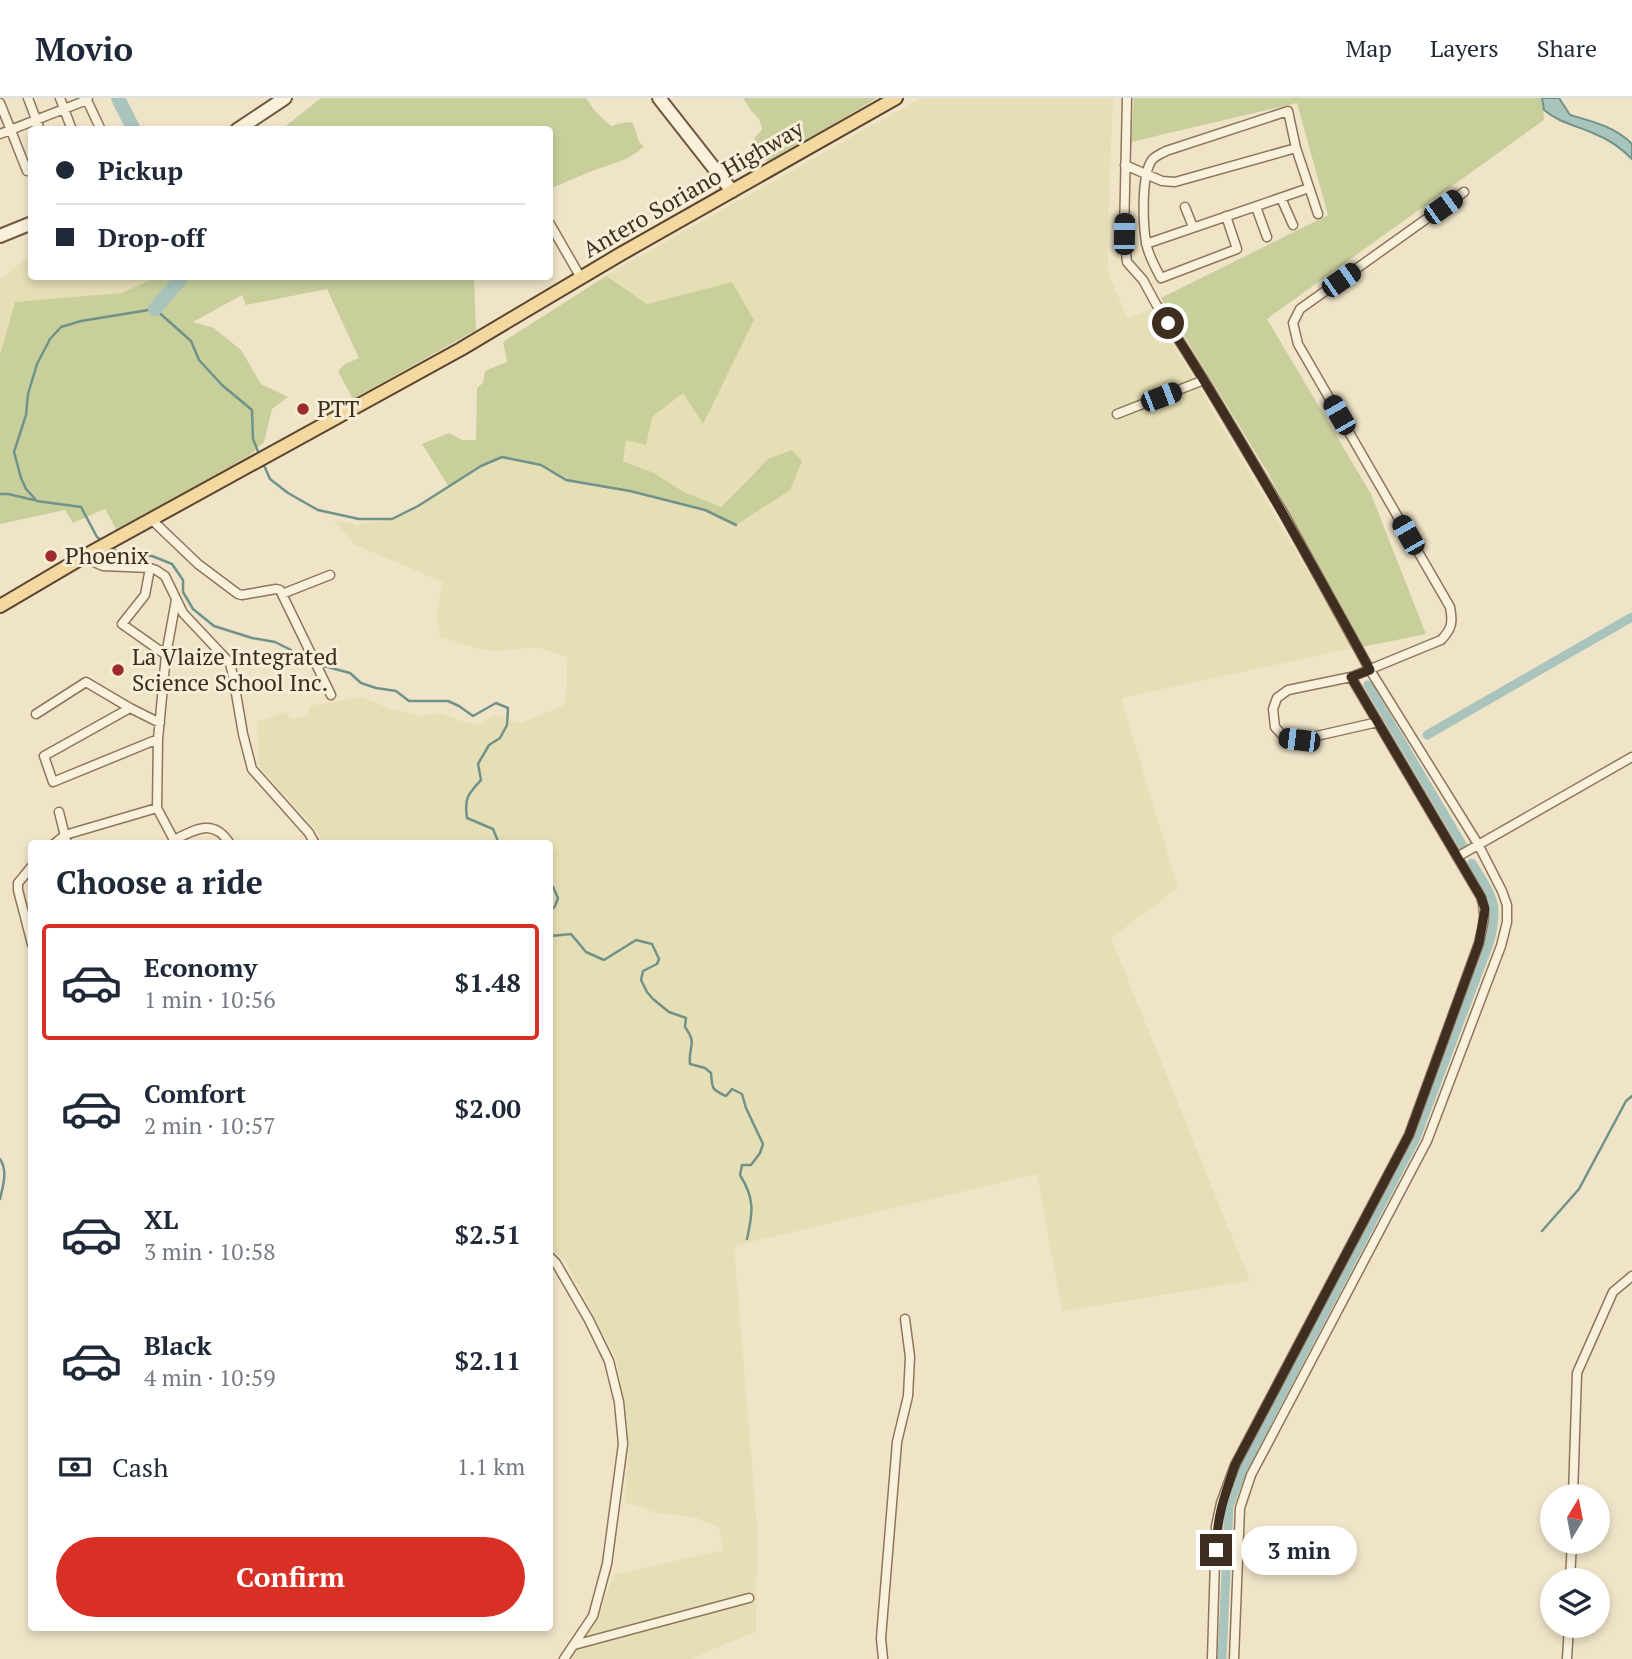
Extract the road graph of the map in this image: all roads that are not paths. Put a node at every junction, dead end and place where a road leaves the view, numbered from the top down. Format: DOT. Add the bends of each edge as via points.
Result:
graph roads {
  1 [pos="28,98"];
  2 [pos="60,98"];
  3 [pos="285,98"];
  4 [pos="659,98"];
  5 [pos="895,98"];
  6 [pos="1127,98"];
  7 [pos="87,99"];
  8 [pos="0,103"];
  9 [pos="64,109"];
  10 [pos="36,120"];
  11 [pos="38,126"];
  12 [pos="70,126"];
  13 [pos="99,126"];
  14 [pos="243,126"];
  15 [pos="11,130"];
  16 [pos="0,134"];
  17 [pos="1296,148"];
  18 [pos="1125,165"];
  19 [pos="27,171"];
  20 [pos="1146,173"];
  21 [pos="1309,188"];
  22 [pos="732,191"];
  23 [pos="1464,192"];
  24 [pos="1281,198"];
  25 [pos="1185,207"];
  26 [pos="1256,207"];
  27 [pos="1318,214"];
  28 [pos="1226,216"];
  29 [pos="28,225"];
  30 [pos="1293,225"];
  31 [pos="1194,227"];
  32 [pos="553,229"];
  33 [pos="0,236"];
  34 [pos="1267,237"];
  35 [pos="1146,244"];
  36 [pos="581,278"];
  37 [pos="1204,380"];
  38 [pos="1117,414"];
  39 [pos="152,520"];
  40 [pos="82,557"];
  41 [pos="150,569"];
  42 [pos="330,575"];
  43 [pos="282,594"];
  44 [pos="176,600"];
  45 [pos="0,606"];
  46 [pos="166,655"];
  47 [pos="1370,670"];
  48 [pos="1351,677"];
  49 [pos="331,695"];
  50 [pos="130,708"];
  51 [pos="36,714"];
  52 [pos="1378,722"];
  53 [pos="160,723"];
  54 [pos="158,739"];
  55 [pos="1632,757"];
  56 [pos="157,808"];
  57 [pos="58,812"];
  58 [pos="66,839"];
  59 [pos="174,840"];
  60 [pos="178,840"];
  61 [pos="228,840"];
  62 [pos="313,840"];
  63 [pos="1478,844"];
  64 [pos="1457,857"];
  65 [pos="28,870"];
  66 [pos="28,929"];
  67 [pos="553,1260"];
  68 [pos="1632,1276"];
  69 [pos="1327,1290"];
  70 [pos="1344,1299"];
  71 [pos="905,1319"];
  72 [pos="1573,1484"];
  73 [pos="749,1598"];
  74 [pos="1568,1638"];
  75 [pos="574,1645"];
  76 [pos="564,1659"];
  77 [pos="883,1659"];
  78 [pos="1212,1659"];
  79 [pos="1234,1659"];
  80 [pos="1567,1659"];
  1 -- 10 [label="street"];
  2 -- 9 [label="street"];
  3 -- 14 [label="street"];
  4 -- 22 [label="street"];
  5 -- 22 [label="main road, Antero Soriano Highway"];
  6 -- 18 [label="street"];
  7 -- 9 [label="street"];
  7 -- 13 [label="street"];
  8 -- 15 [label="street"];
  9 -- 10 [label="street"];
  9 -- 12 [label="street"];
  10 -- 11 [label="street"];
  10 -- 15 [label="street"];
  15 -- 16 [label="street"];
  15 -- 19 [label="street"];
  17 -- 20 [label="street" via="1175,181"];
  17 -- 20 [label="street" via="1288,111 1166,151 1153,159"];
  17 -- 21 [label="street"];
  18 -- 20 [label="street"];
  18 -- 37 [label="street" via="1127,262 1143,279"];
  20 -- 35 [label="street"];
  21 -- 24 [label="street"];
  21 -- 27 [label="street"];
  22 -- 36 [label="main road, Antero Soriano Highway"];
  23 -- 47 [label="street" via="1300,309 1293,323 1298,344 1450,607 1453,621 1441,640"];
  24 -- 26 [label="street"];
  24 -- 30 [label="street"];
  25 -- 31 [label="street"];
  26 -- 28 [label="street"];
  26 -- 34 [label="street"];
  28 -- 31 [label="street"];
  28 -- 35 [label="street" via="1237,249 1161,278"];
  29 -- 33 [label="street"];
  31 -- 35 [label="street"];
  32 -- 36 [label="street"];
  36 -- 39 [label="main road, Antero Soriano Highway"];
  37 -- 38 [label="street"];
  37 -- 47 [label="street"];
  39 -- 40 [label="main road, Antero Soriano Highway"];
  39 -- 43 [label="street" via="198,565 238,594 276,589"];
  40 -- 41 [label="street" via="103,566"];
  40 -- 45 [label="main road, Antero Soriano Highway"];
  41 -- 44 [label="street" via="165,576"];
  41 -- 46 [label="street" via="145,595 122,624"];
  42 -- 43 [label="street"];
  43 -- 49 [label="street"];
  44 -- 46 [label="street"];
  44 -- 62 [label="street" via="230,663 252,769"];
  46 -- 53 [label="street"];
  47 -- 48 [label="street"];
  47 -- 63 [label="street"];
  48 -- 52 [label="street"];
  48 -- 52 [label="street" via="1288,690 1277,698 1273,709 1275,727 1285,738 1299,740"];
  50 -- 51 [label="street" via="86,682"];
  50 -- 53 [label="street"];
  50 -- 54 [label="street" via="44,756 53,782"];
  52 -- 64 [label="street"];
  53 -- 54 [label="street"];
  54 -- 56 [label="street"];
  55 -- 63 [label="street"];
  56 -- 58 [label="street"];
  56 -- 59 [label="street"];
  57 -- 58 [label="street"];
  60 -- 61 [label="street" via="207,827"];
  63 -- 64 [label="street"];
  63 -- 70 [label="street" via="1507,905 1502,946 1427,1141"];
  64 -- 69 [label="street" via="1485,909 1479,943 1409,1135"];
  65 -- 66 [label="street" via="20,878 18,890"];
  67 -- 75 [label="street" via="610,1362 623,1444 607,1564 593,1616"];
  68 -- 72 [label="street" via="1613,1292 1577,1373"];
  69 -- 70 [label="street"];
  69 -- 78 [label="street" via="1235,1465 1221,1503 1216,1526"];
  70 -- 79 [label="street" via="1251,1475 1240,1508"];
  71 -- 77 [label="street" via="908,1395 897,1442"];
  73 -- 75 [label="street"];
  74 -- 80 [label="street"];
  75 -- 76 [label="street"];
}
